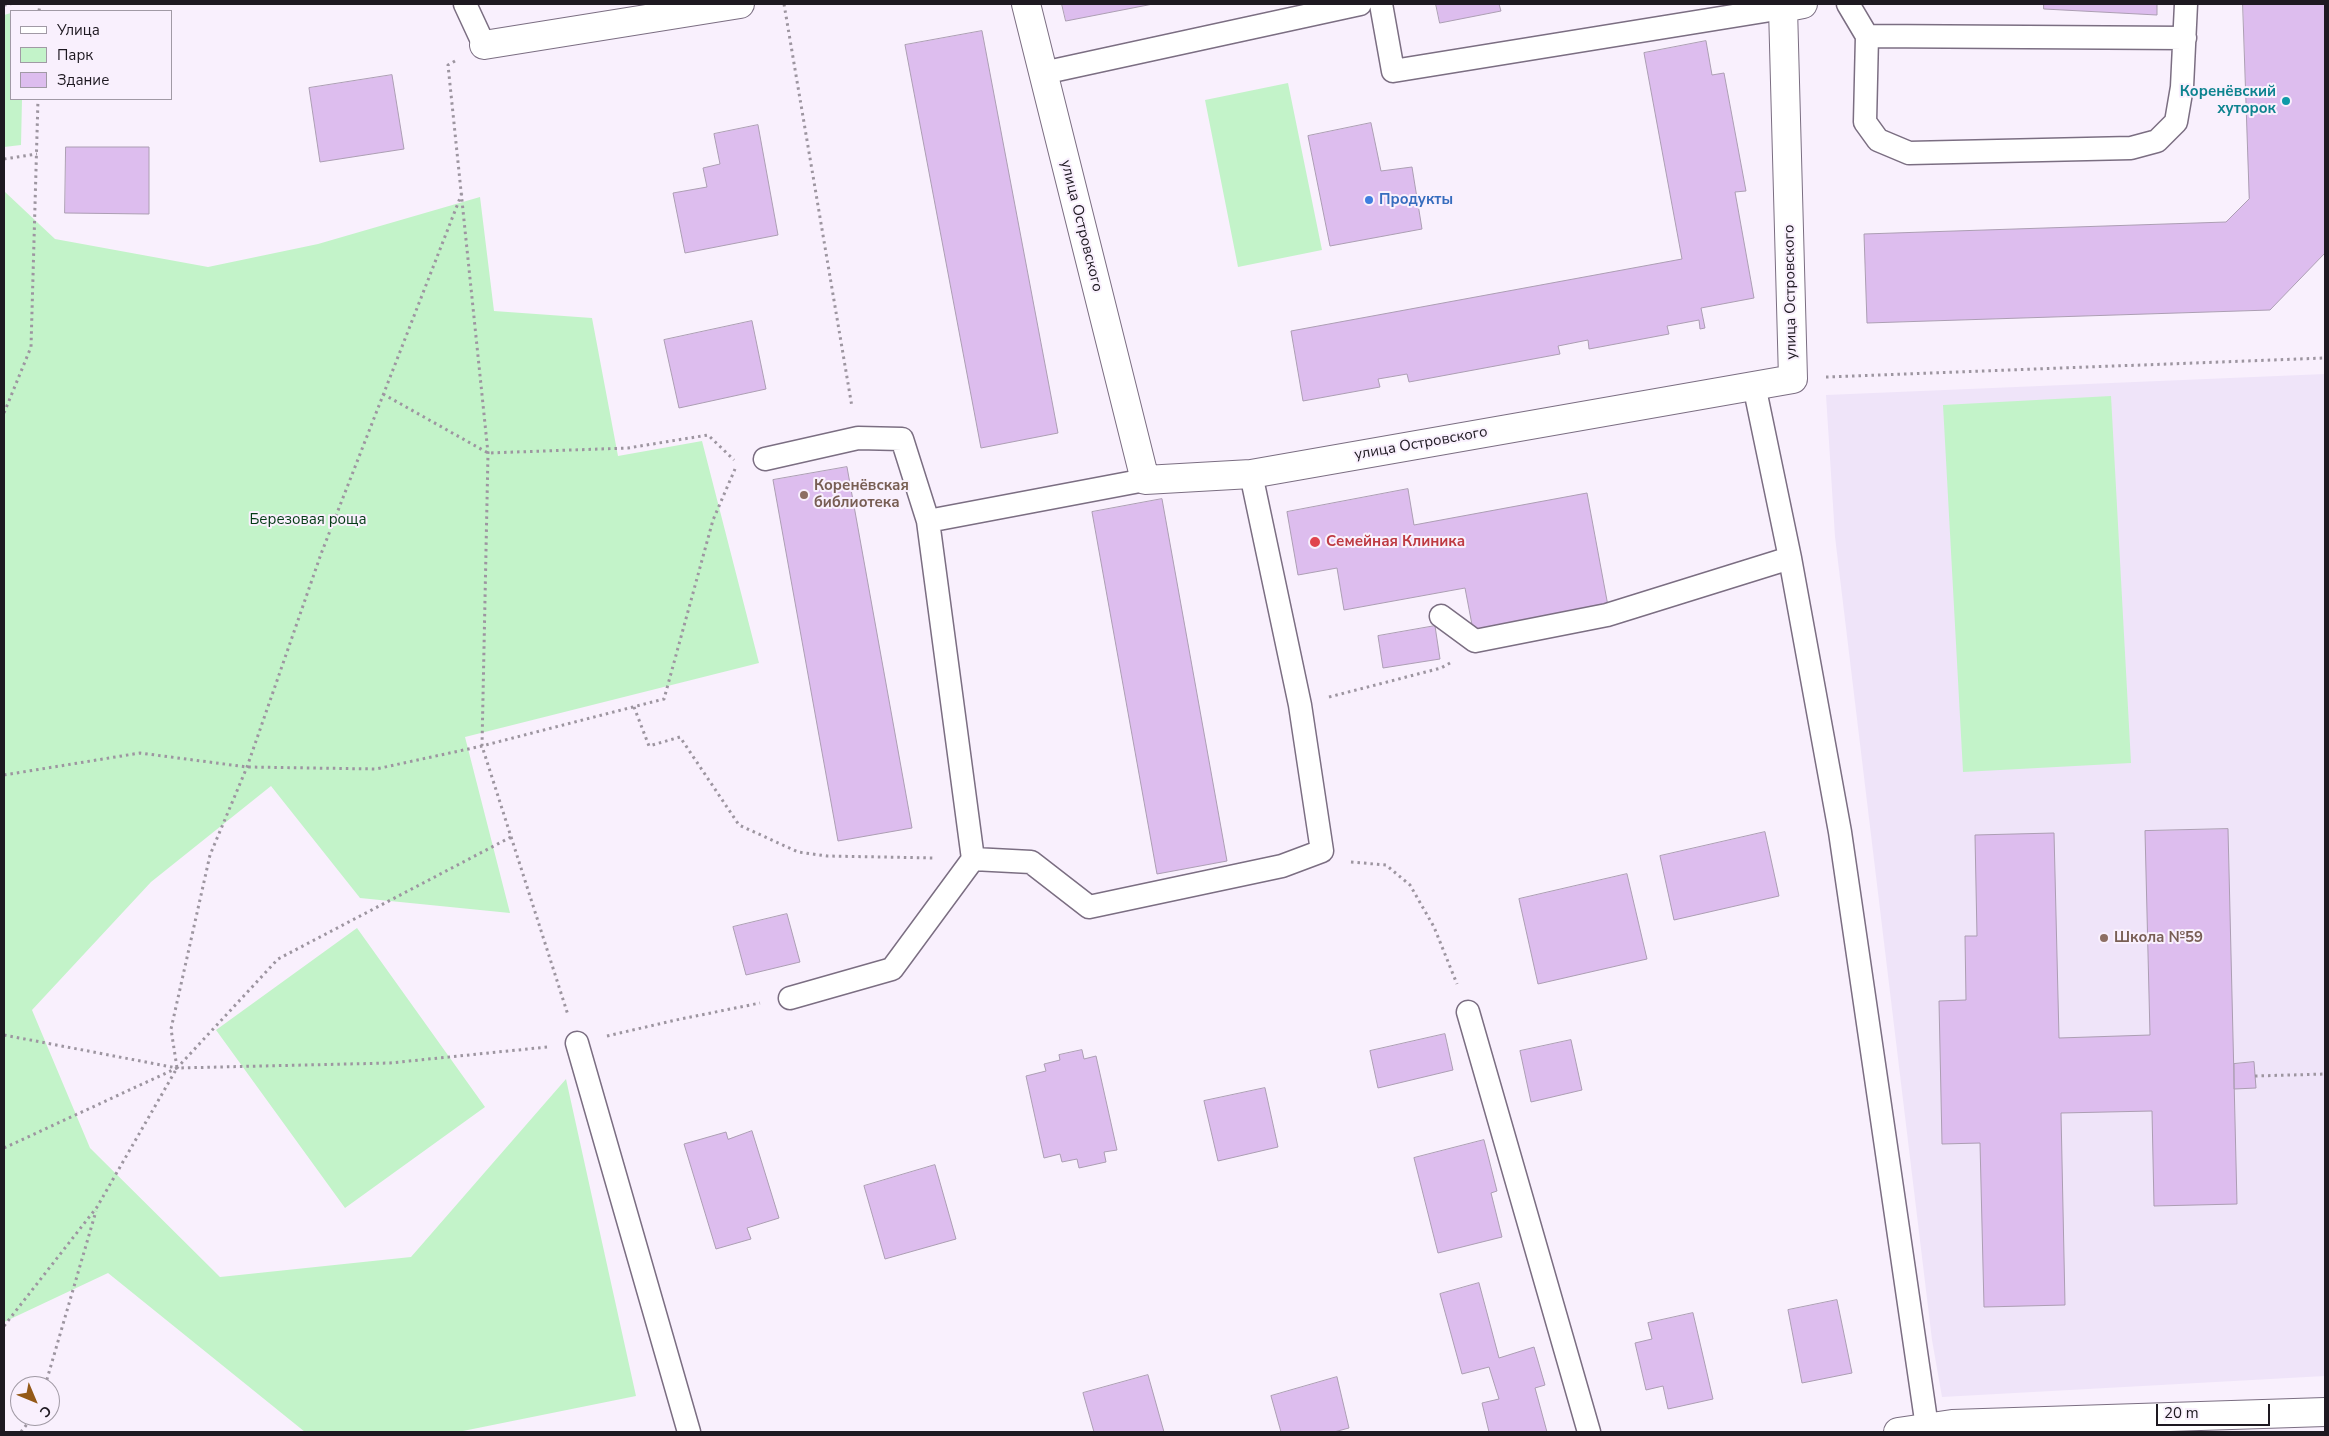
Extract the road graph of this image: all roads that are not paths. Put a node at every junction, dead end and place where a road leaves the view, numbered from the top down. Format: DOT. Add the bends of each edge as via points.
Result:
graph roads {
  1 [pos="465,4"];
  2 [pos="740,4"];
  3 [pos="1026,4"];
  4 [pos="1360,4"];
  5 [pos="1381,4"];
  6 [pos="1848,4"];
  7 [pos="2186,4"];
  8 [pos="1793,6"];
  9 [pos="1867,36"];
  10 [pos="2184,38"];
  11 [pos="484,44"];
  12 [pos="1043,73"];
  13 [pos="1754,386"];
  14 [pos="765,459"];
  15 [pos="1251,474"];
  16 [pos="1145,480"];
  17 [pos="928,521"];
  18 [pos="1790,558"];
  19 [pos="1441,616"];
  20 [pos="973,859"];
  21 [pos="790,998"];
  22 [pos="1468,1012"];
  23 [pos="577,1043"];
  24 [pos="2325,1412"];
  25 [pos="2208,1424"];
  26 [pos="2068,1426"];
  27 [pos="1927,1427"];
  28 [pos="689,1432"];
  29 [pos="1589,1432"];
  30 [pos="1898,1432"];
  1 -- 11 [label="lane"];
  2 -- 11 [label="street"];
  3 -- 12 [label="street, улица Островского"];
  4 -- 12 [label="lane"];
  5 -- 8 [label="lane" via="1393,71"];
  6 -- 9 [label="lane"];
  7 -- 10 [label="lane"];
  8 -- 13 [label="street, улица Островского" via="1793,379"];
  9 -- 10 [label="lane"];
  9 -- 10 [label="lane" via="1865,122 1878,140 1909,153 2131,148 2157,141 2176,122 2182,87"];
  12 -- 16 [label="street, улица Островского"];
  13 -- 15 [label="street, улица Островского"];
  13 -- 18 [label="lane"];
  14 -- 17 [label="lane" via="858,438 902,439"];
  15 -- 16 [label="street, улица Островского"];
  15 -- 20 [label="lane" via="1300,705 1322,851 1282,866 1089,907 1031,862"];
  16 -- 17 [label="lane"];
  17 -- 20 [label="lane"];
  18 -- 19 [label="lane" via="1607,615 1475,641"];
  18 -- 27 [label="lane" via="1840,832"];
  20 -- 21 [label="lane" via="892,969"];
  22 -- 29 [label="lane"];
  23 -- 28 [label="lane"];
  24 -- 25 [label="street"];
  25 -- 26 [label="street"];
  26 -- 27 [label="street"];
  27 -- 30 [label="street"];
}
